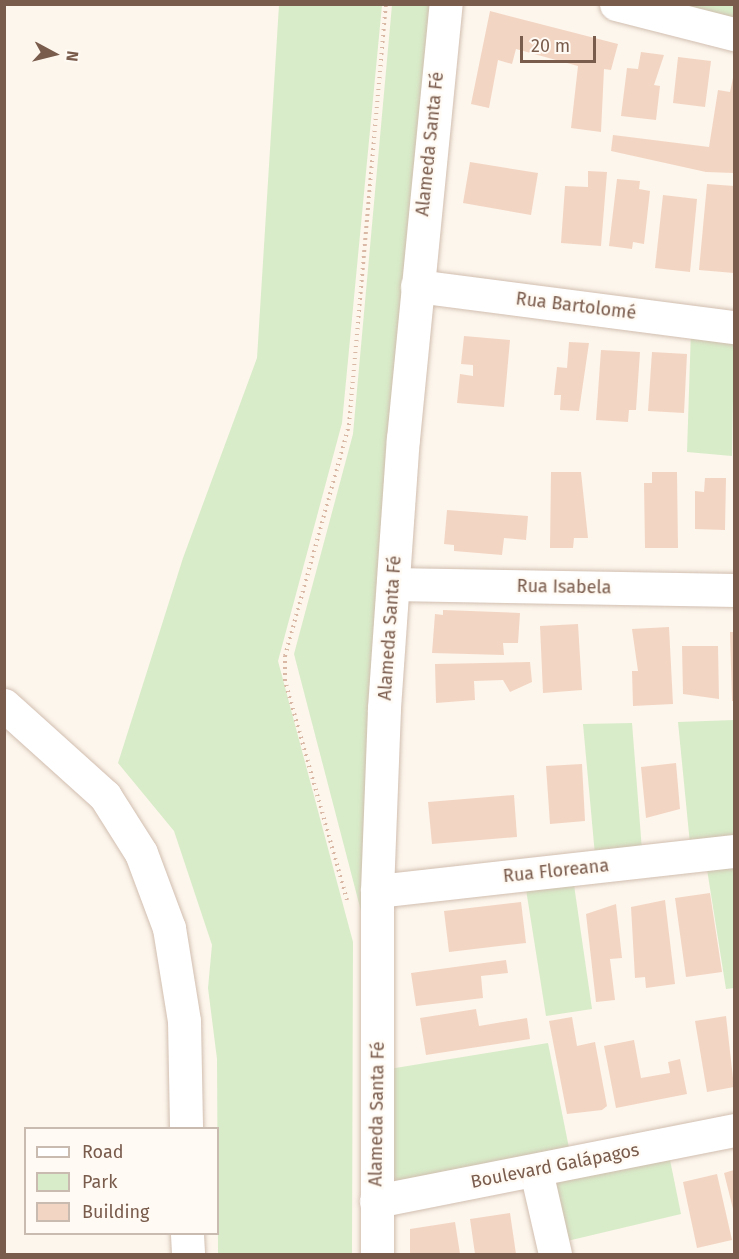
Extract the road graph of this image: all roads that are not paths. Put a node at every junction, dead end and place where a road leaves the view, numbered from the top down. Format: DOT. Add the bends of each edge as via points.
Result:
graph roads {
  1 [pos="446,4"];
  2 [pos="616,4"];
  3 [pos="735,34"];
  4 [pos="417,286"];
  5 [pos="735,327"];
  6 [pos="393,584"];
  7 [pos="735,590"];
  8 [pos="4,705"];
  9 [pos="735,851"];
  10 [pos="377,891"];
  11 [pos="186,1127"];
  12 [pos="735,1130"];
  13 [pos="536,1171"];
  14 [pos="376,1201"];
  15 [pos="187,1235"];
  16 [pos="188,1254"];
  17 [pos="377,1254"];
  18 [pos="555,1254"];
  1 -- 4 [label="street, Alameda Santa Fé"];
  2 -- 3 [label="street"];
  4 -- 5 [label="street, Rua Bartolomé"];
  4 -- 6 [label="street, Alameda Santa Fé"];
  6 -- 7 [label="street, Rua Isabela"];
  6 -- 10 [label="street, Alameda Santa Fé"];
  8 -- 11 [label="street" via="105,796 141,853 171,939 184,1021"];
  9 -- 10 [label="street, Rua Floreana"];
  10 -- 14 [label="street, Alameda Santa Fé"];
  12 -- 13 [label="street, Boulevard Galápagos"];
  13 -- 14 [label="street, Boulevard Galápagos"];
  13 -- 18 [label="street"];
  14 -- 17 [label="street, Alameda Santa Fé"];
  15 -- 16 [label="street"];
}
